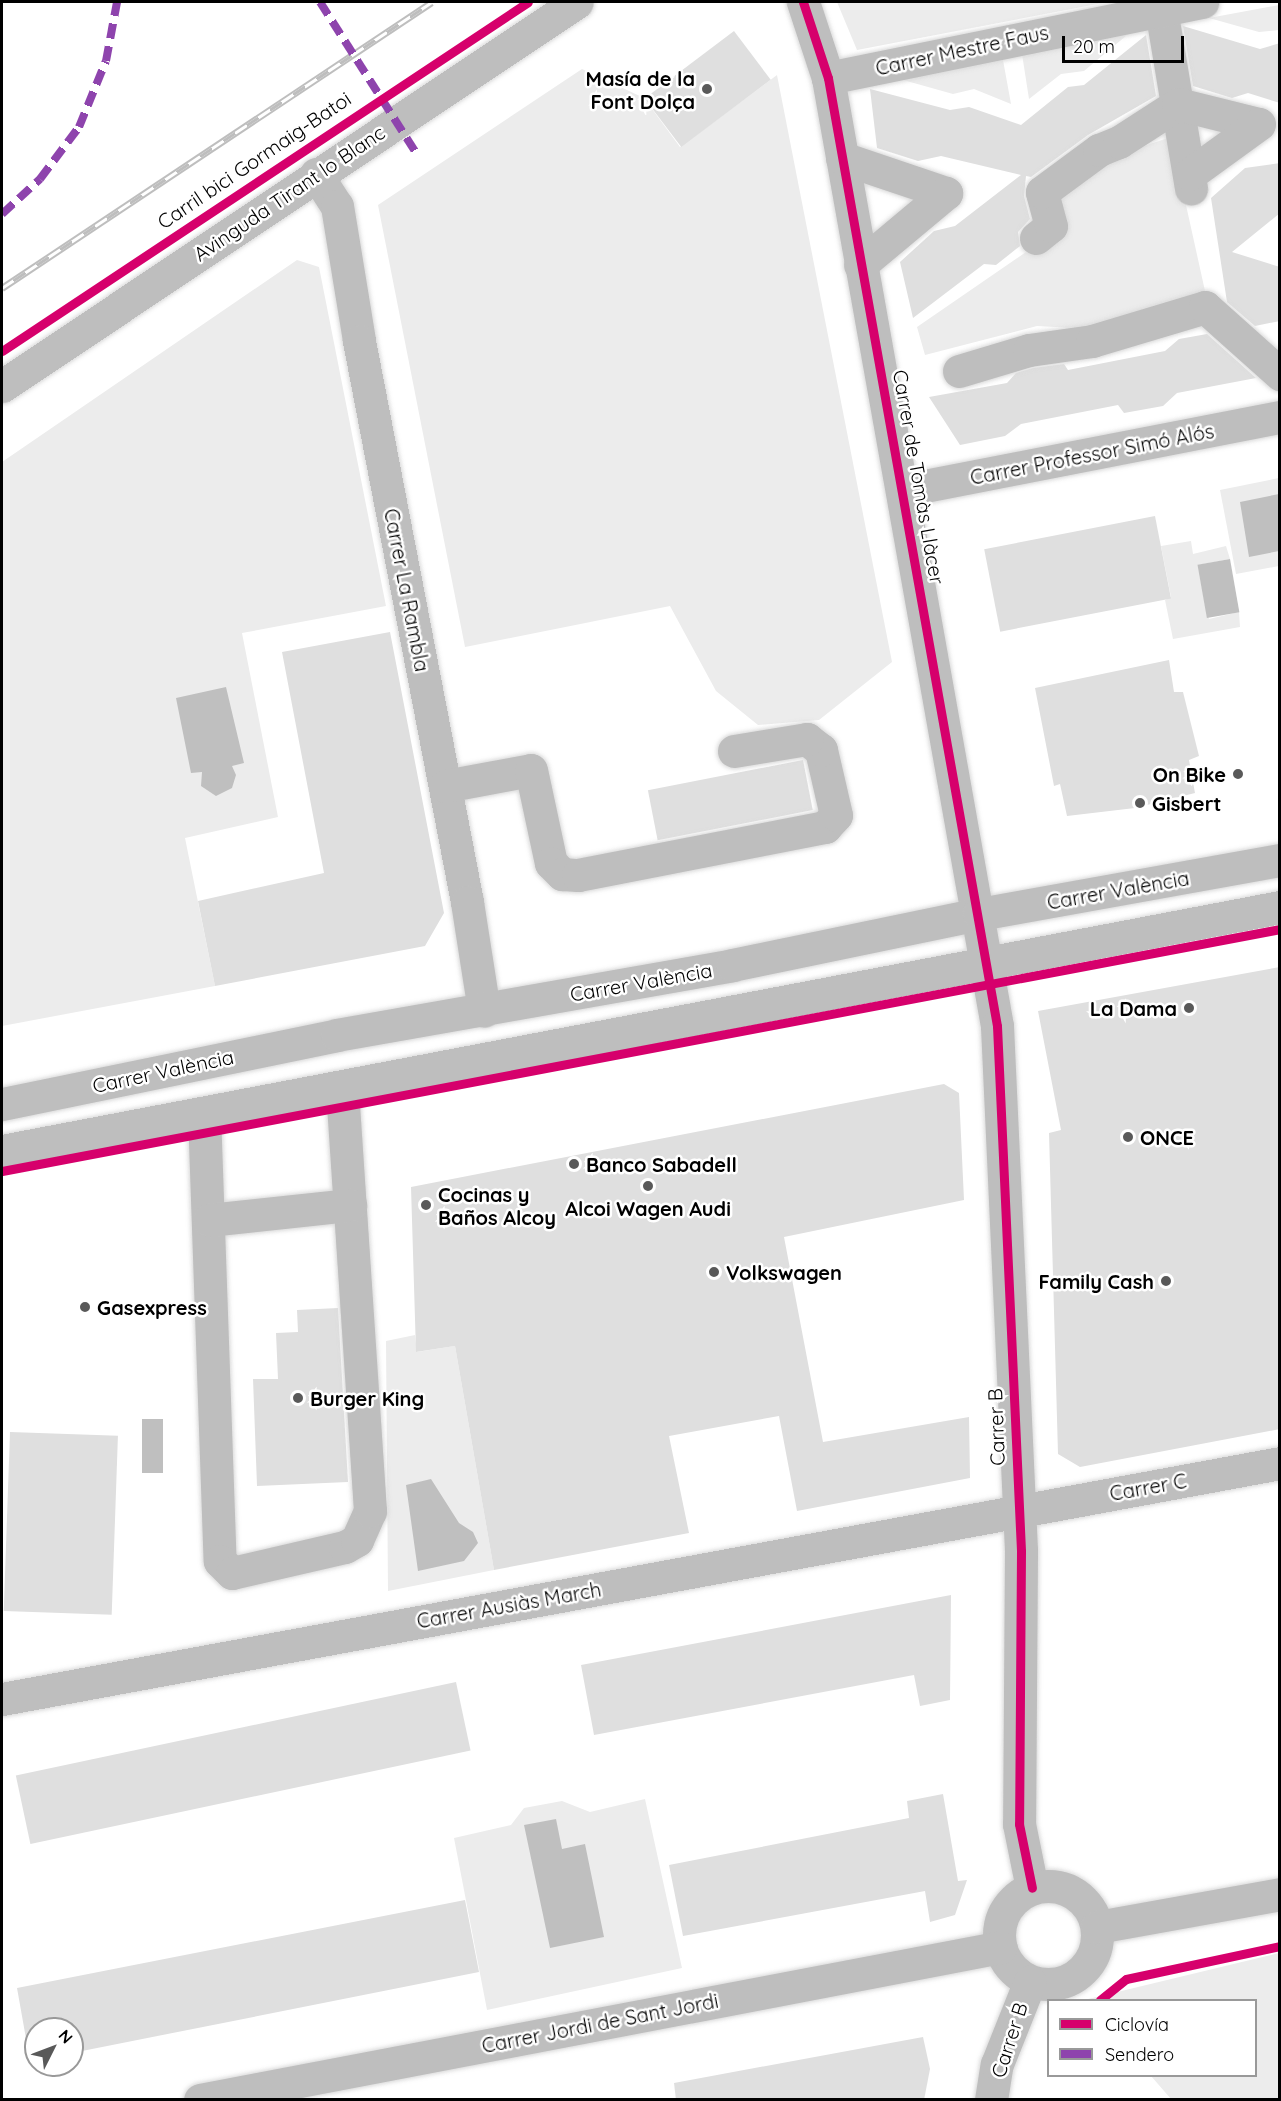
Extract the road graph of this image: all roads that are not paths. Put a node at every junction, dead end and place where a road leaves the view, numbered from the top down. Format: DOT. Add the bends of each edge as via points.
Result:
graph roads {
  1 [pos="577,2"];
  2 [pos="803,2"];
  3 [pos="1202,2"];
  4 [pos="1161,9"];
  5 [pos="828,78"];
  6 [pos="1178,104"];
  7 [pos="842,158"];
  8 [pos="316,174"];
  9 [pos="1036,238"];
  10 [pos="860,265"];
  11 [pos="959,371"];
  12 [pos="1280,375"];
  13 [pos="2,386"];
  14 [pos="1280,417"];
  15 [pos="904,490"];
  16 [pos="734,751"];
  17 [pos="445,786"];
  18 [pos="1280,860"];
  19 [pos="1280,907"];
  20 [pos="979,914"];
  21 [pos="988,963"];
  22 [pos="484,1011"];
  23 [pos="342,1088"];
  24 [pos="2,1104"];
  25 [pos="204,1113"];
  26 [pos="2,1151"];
  27 [pos="350,1205"];
  28 [pos="208,1220"];
  29 [pos="1280,1463"];
  30 [pos="1017,1511"];
  31 [pos="2,1699"];
  32 [pos="1032,1888"];
  33 [pos="1280,1894"];
  34 [pos="1097,1927"];
  35 [pos="1001,1947"];
  36 [pos="1030,1981"];
  37 [pos="200,2100"];
  38 [pos="991,2100"];
  1 -- 8 [label="street, Avinguda Tirant lo Blanc"];
  2 -- 5 [label="street, Carrer de Tomàs Llàcer"];
  3 -- 4 [label="street, Carrer Mestre Faus"];
  4 -- 5 [label="street, Carrer Mestre Faus"];
  4 -- 6 [label="street"];
  5 -- 7 [label="street, Carrer de Tomàs Llàcer"];
  6 -- 6 [label="street" via="1191,182 1259,124"];
  6 -- 9 [label="street" via="1119,142 1039,183 1051,226"];
  7 -- 10 [label="street, Carrer de Tomàs Llàcer"];
  7 -- 10 [label="street" via="946,193"];
  8 -- 13 [label="street, Avinguda Tirant lo Blanc"];
  8 -- 17 [label="street, Carrer La Rambla" via="338,206 359,342"];
  10 -- 15 [label="street, Carrer de Tomàs Llàcer"];
  11 -- 12 [label="street" via="1029,350 1092,342 1205,307"];
  14 -- 15 [label="street, Carrer Professor Simó Alós"];
  15 -- 20 [label="street, Carrer de Tomàs Llàcer"];
  16 -- 17 [label="street" via="807,739 821,750 836,815 825,827 578,875 562,874 551,863 531,770"];
  17 -- 22 [label="street, Carrer La Rambla"];
  18 -- 20 [label="street, Carrer València"];
  19 -- 21 [label="street"];
  20 -- 21 [label="street, Carrer de Tomàs Llàcer"];
  20 -- 22 [label="street, Carrer València" via="888,935"];
  21 -- 23 [label="street"];
  21 -- 30 [label="street, Carrer B" via="1003,1101"];
  22 -- 24 [label="street, Carrer València" via="337,1035"];
  23 -- 25 [label="street"];
  23 -- 27 [label="street"];
  25 -- 26 [label="street"];
  25 -- 28 [label="street"];
  27 -- 28 [label="street"];
  27 -- 28 [label="street" via="367,1437 370,1511 366,1526 357,1540 345,1547 232,1573 220,1560"];
  29 -- 30 [label="street, Carrer C"];
  30 -- 31 [label="street, Carrer Ausiàs March"];
  30 -- 32 [label="street, Carrer B" via="1021,1551 1018,1824"];
  32 -- 34 [label="street" via="1056,1887 1078,1896"];
  32 -- 35 [label="street" via="1020,1895 1002,1919"];
  33 -- 34 [label="street"];
  34 -- 36 [label="street" via="1095,1950 1074,1977 1053,1984"];
  35 -- 36 [label="street" via="1016,1973"];
  35 -- 37 [label="street, Carrer Jordi de Sant Jordi"];
  36 -- 38 [label="street, Carrer B" via="997,2064"];
}
